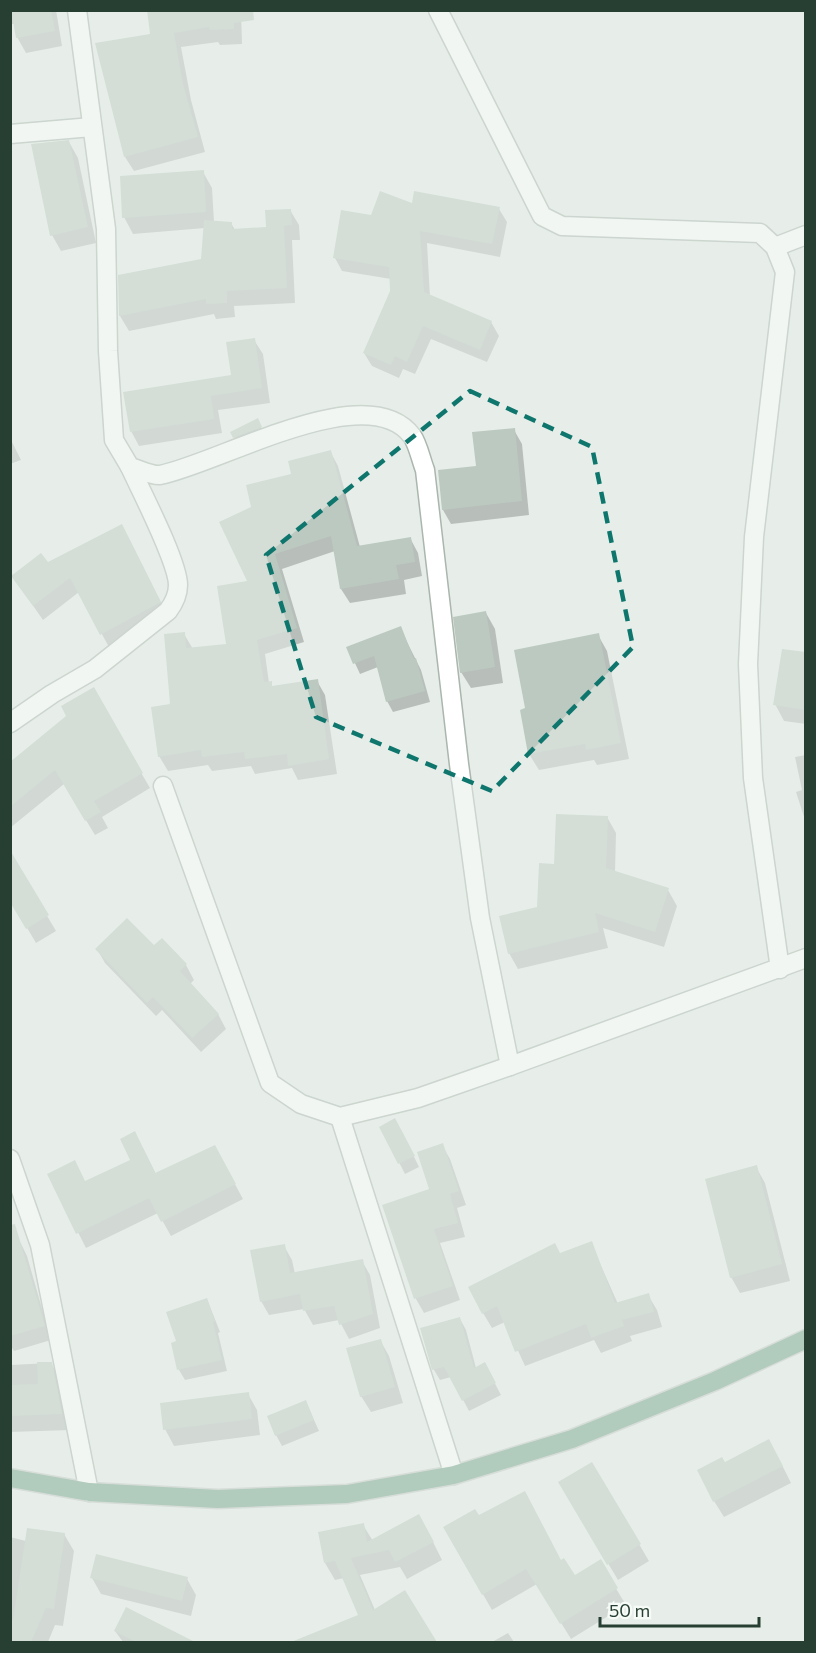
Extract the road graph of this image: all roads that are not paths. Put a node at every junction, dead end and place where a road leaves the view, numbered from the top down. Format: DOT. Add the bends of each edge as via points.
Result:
graph roads {
  1 [pos="77,10"];
  2 [pos="438,10"];
  3 [pos="92,127"];
  4 [pos="10,134"];
  5 [pos="806,236"];
  6 [pos="775,247"];
  7 [pos="130,467"];
  8 [pos="10,723"];
  9 [pos="163,786"];
  10 [pos="806,958"];
  11 [pos="780,969"];
  12 [pos="510,1066"];
  13 [pos="340,1117"];
  14 [pos="10,1159"];
  15 [pos="806,1340"];
  16 [pos="454,1475"];
  17 [pos="10,1478"];
  18 [pos="88,1492"];
  1 -- 3 [label="street"];
  2 -- 6 [label="street" via="542,216 561,226 760,233"];
  3 -- 4 [label="street"];
  3 -- 7 [label="street" via="106,230 114,440"];
  5 -- 6 [label="street"];
  6 -- 11 [label="street" via="785,272 754,537 748,664 753,778"];
  7 -- 8 [label="street" via="170,558 178,584 176,601 95,669"];
  7 -- 12 [label="street" via="158,476 307,424 354,414 384,416 412,435 425,470 480,918"];
  9 -- 13 [label="street" via="270,1083 301,1104"];
  10 -- 11 [label="street"];
  11 -- 12 [label="street"];
  12 -- 13 [label="street" via="418,1098"];
  13 -- 16 [label="street"];
  14 -- 18 [label="street" via="40,1245"];
  15 -- 16 [label="main road" via="572,1439"];
  16 -- 18 [label="main road" via="347,1494 218,1499"];
  17 -- 18 [label="main road"];
}
